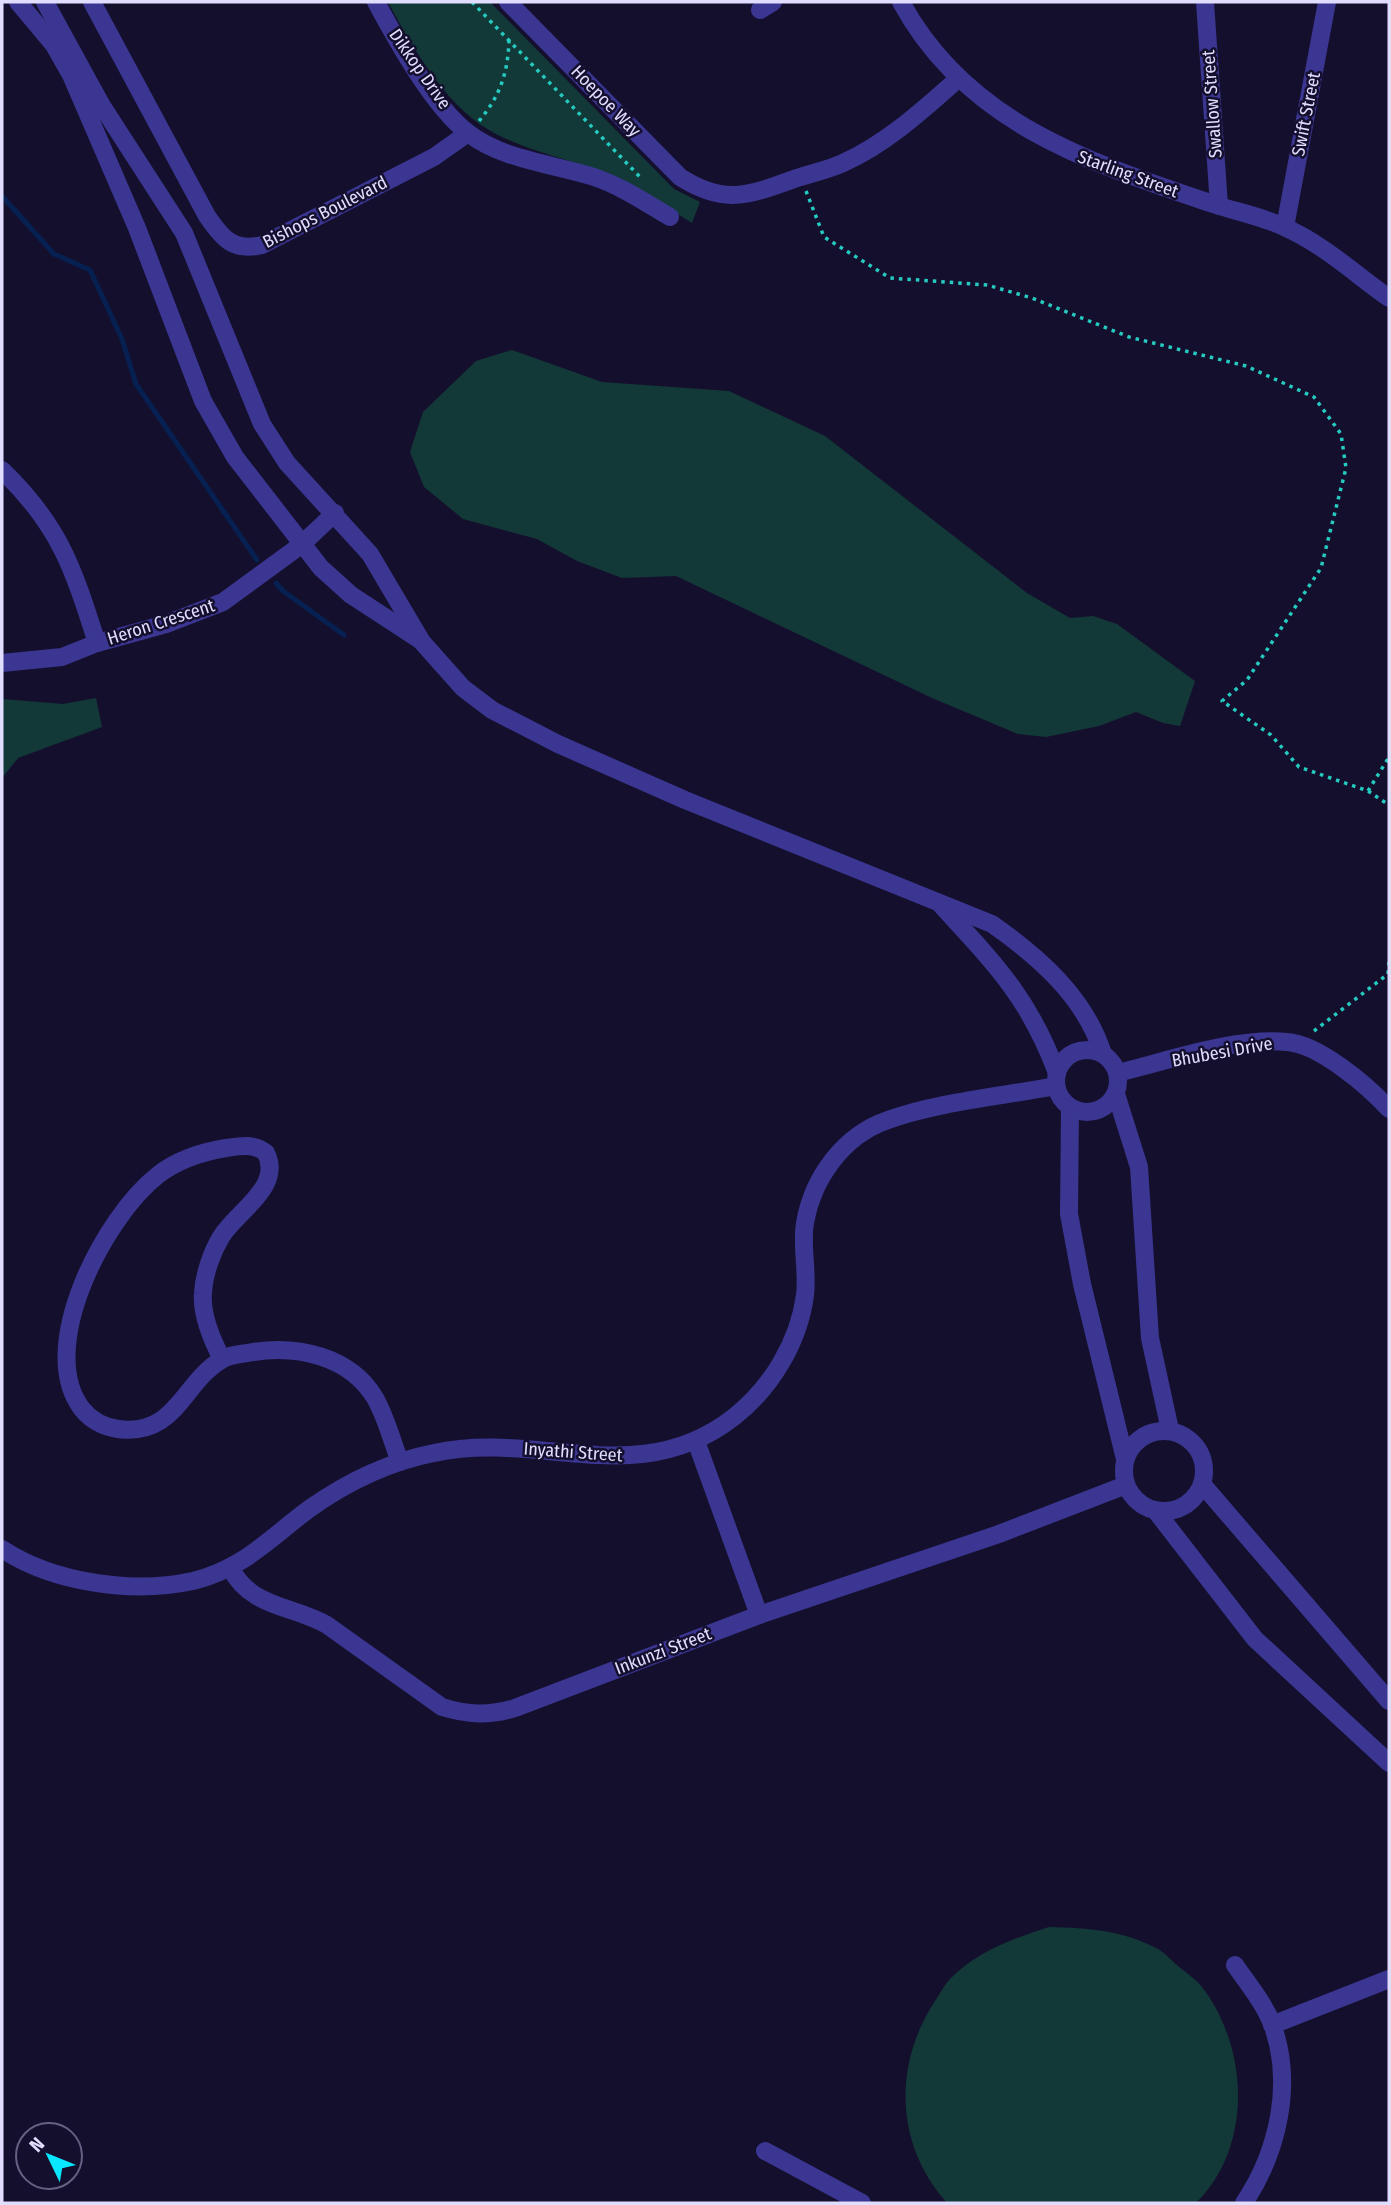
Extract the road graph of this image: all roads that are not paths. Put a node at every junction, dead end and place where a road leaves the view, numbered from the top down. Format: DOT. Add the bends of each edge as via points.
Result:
graph roads {
  1 [pos="18,2"];
  2 [pos="45,2"];
  3 [pos="92,2"];
  4 [pos="376,2"];
  5 [pos="508,2"];
  6 [pos="901,2"];
  7 [pos="1205,2"];
  8 [pos="1327,2"];
  9 [pos="959,78"];
  10 [pos="468,133"];
  11 [pos="1219,206"];
  12 [pos="670,217"];
  13 [pos="1285,227"];
  14 [pos="1389,298"];
  15 [pos="2,470"];
  16 [pos="335,513"];
  17 [pos="301,545"];
  18 [pos="422,642"];
  19 [pos="97,643"];
  20 [pos="2,663"];
  21 [pos="941,905"];
  22 [pos="1103,1054"];
  23 [pos="1117,1073"];
  24 [pos="1057,1079"];
  25 [pos="1116,1094"];
  26 [pos="1070,1107"];
  27 [pos="1389,1109"];
  28 [pos="222,1359"];
  29 [pos="1170,1430"];
  30 [pos="696,1441"];
  31 [pos="1125,1459"];
  32 [pos="400,1462"];
  33 [pos="1202,1484"];
  34 [pos="1126,1485"];
  35 [pos="1155,1510"];
  36 [pos="2,1549"];
  37 [pos="230,1567"];
  38 [pos="760,1615"];
  39 [pos="1389,1701"];
  40 [pos="1389,1763"];
  41 [pos="1235,1965"];
  42 [pos="1389,1979"];
  43 [pos="1272,2025"];
  44 [pos="765,2151"];
  45 [pos="862,2203"];
  46 [pos="1244,2203"];
  1 -- 17 [label="street" via="54,45 82,101 161,288 202,401 235,457"];
  2 -- 16 [label="street" via="102,106 184,233 262,424 287,463"];
  3 -- 10 [label="street, Bishops Boulevard" via="207,216 222,239 231,244 262,245 434,157"];
  4 -- 10 [label="street, Dikkop Drive" via="433,93"];
  5 -- 9 [label="street, Hoepoe Way" via="681,177 709,193 748,195 860,155"];
  6 -- 9 [label="street, Starling Street"];
  7 -- 11 [label="street, Swallow Street"];
  8 -- 13 [label="street, Swift Street"];
  9 -- 11 [label="street, Starling Street" via="1006,116 1070,153"];
  10 -- 12 [label="street" via="504,151 596,178"];
  11 -- 13 [label="street, Starling Street"];
  13 -- 14 [label="street, Starling Street"];
  15 -- 19 [label="street" via="57,534"];
  16 -- 17 [label="street, Heron Crescent"];
  16 -- 18 [label="street" via="370,554"];
  17 -- 18 [label="street" via="351,595"];
  17 -- 19 [label="street, Heron Crescent" via="223,602"];
  18 -- 21 [label="street" via="463,688 492,710 558,744"];
  19 -- 20 [label="street, Heron Crescent" via="62,657"];
  21 -- 22 [label="street" via="992,923 1024,946 1076,1001 1096,1030"];
  21 -- 24 [label="street" via="1011,982 1032,1014"];
  22 -- 23 [label="street"];
  22 -- 24 [label="street" via="1076,1052 1061,1064"];
  23 -- 25 [label="street"];
  23 -- 27 [label="street, Bhubesi Drive" via="1238,1045 1288,1042 1357,1079"];
  24 -- 26 [label="street" via="1061,1098"];
  24 -- 30 [label="street, Inyathi Street" via="887,1120 845,1146 824,1173 805,1224 805,1295 792,1345 759,1394 736,1416"];
  25 -- 26 [label="street" via="1096,1111"];
  25 -- 29 [label="street" via="1139,1167 1150,1338"];
  26 -- 31 [label="street" via="1069,1214"];
  28 -- 28 [label="street" via="159,1422 127,1430 97,1422 83,1410 72,1392 65,1355 84,1279 114,1222 138,1193 176,1163 216,1150 249,1146 266,1153 271,1161 267,1182 222,1236 211,1258 203,1294 211,1337"];
  28 -- 32 [label="street" via="279,1349 329,1359 375,1398"];
  29 -- 31 [label="street" via="1147,1434 1130,1448"];
  29 -- 33 [label="street" via="1199,1450"];
  30 -- 32 [label="street, Inyathi Street" via="652,1455 616,1458 471,1447"];
  30 -- 38 [label="street"];
  31 -- 34 [label="street"];
  32 -- 37 [label="street, Inyathi Street" via="346,1485 253,1556"];
  33 -- 35 [label="street" via="1197,1495 1178,1509"];
  33 -- 39 [label="street"];
  34 -- 35 [label="street" via="1143,1505"];
  34 -- 38 [label="street, Inkunzi Street" via="999,1534"];
  35 -- 40 [label="street" via="1255,1639"];
  36 -- 37 [label="street, Inyathi Street" via="45,1571 121,1585 193,1581"];
  37 -- 38 [label="street, Inkunzi Street" via="245,1591 318,1620 429,1700 463,1714 515,1708"];
  41 -- 43 [label="street"];
  42 -- 43 [label="street"];
  43 -- 46 [label="street" via="1284,2080 1275,2136 1258,2183"];
  44 -- 45 [label="street"];
}
